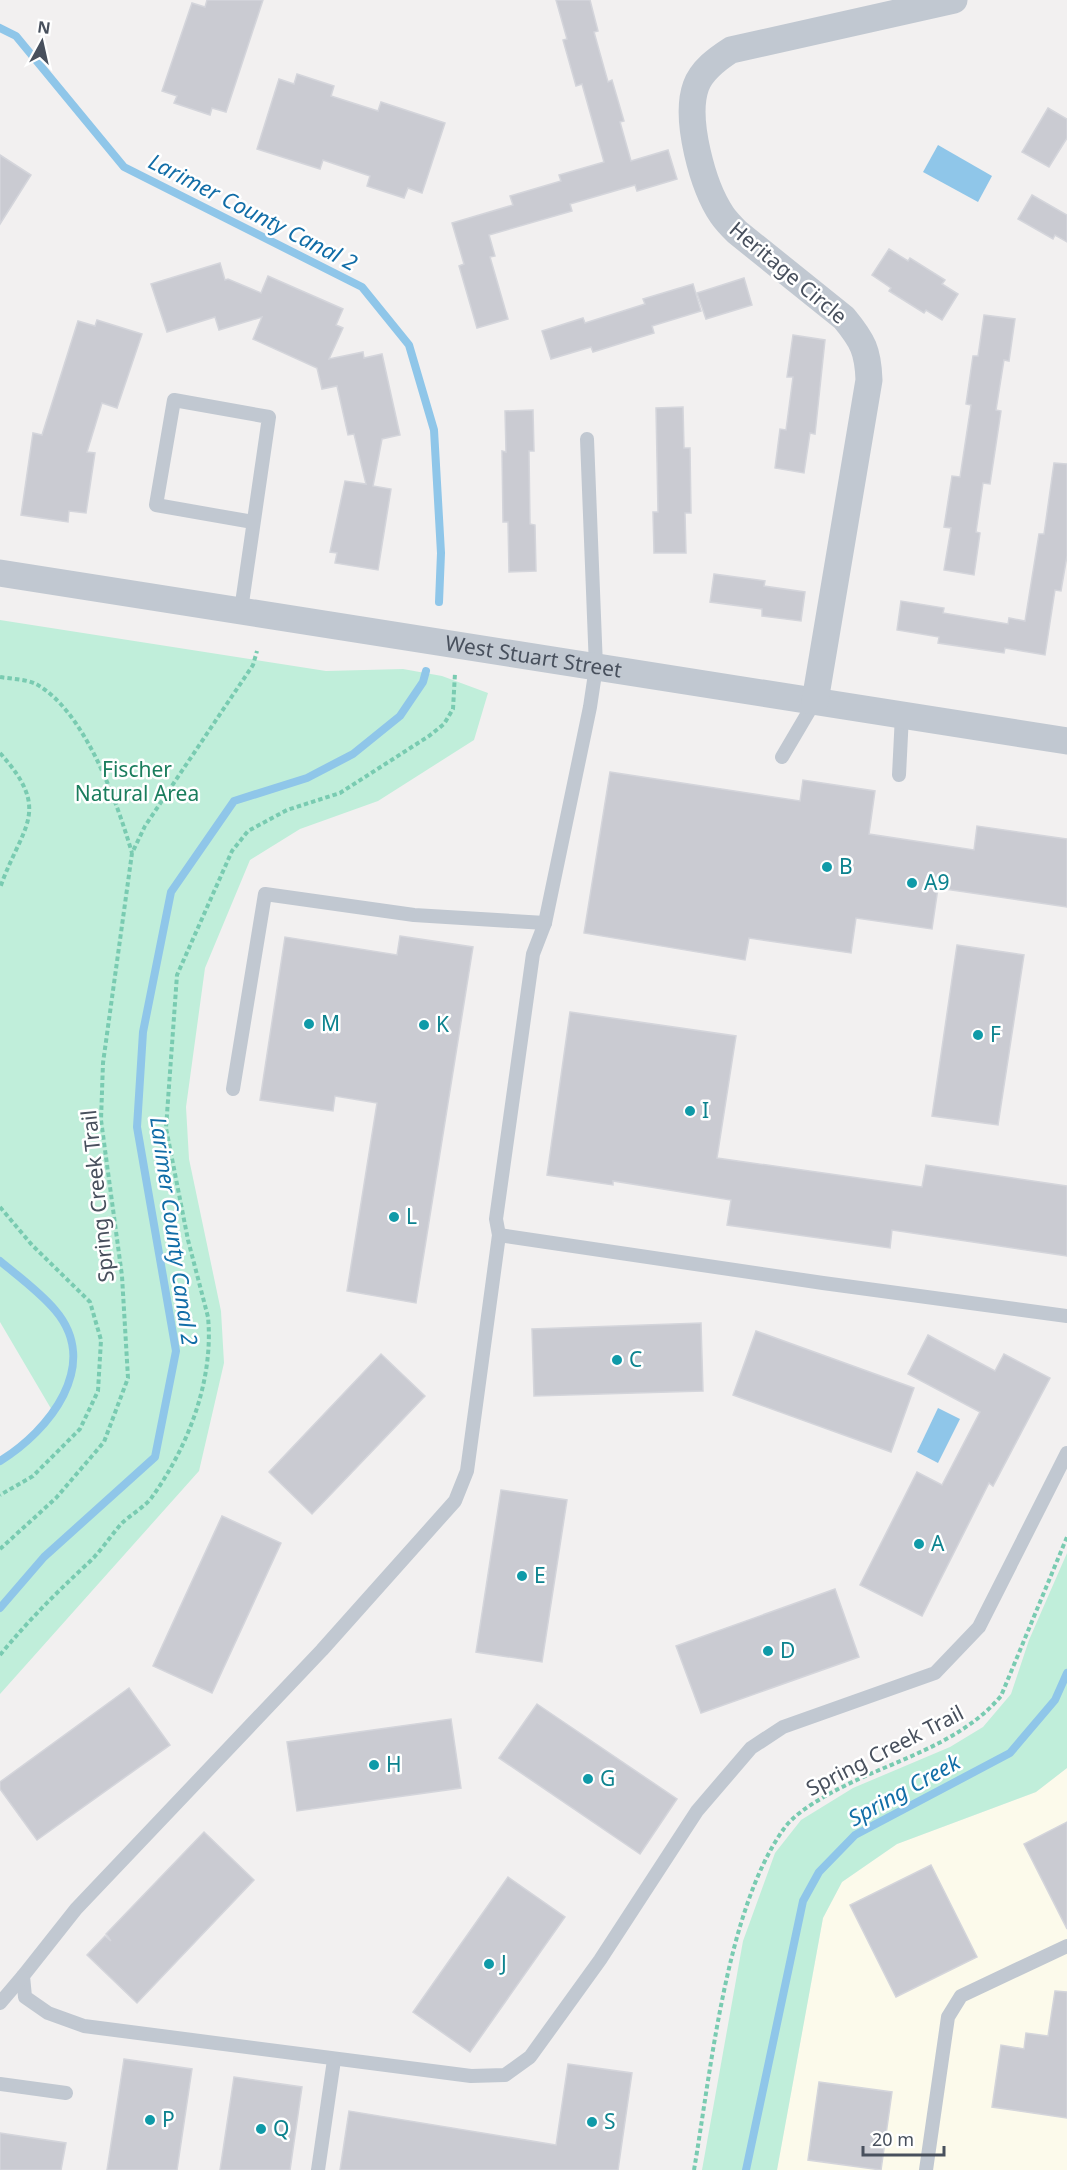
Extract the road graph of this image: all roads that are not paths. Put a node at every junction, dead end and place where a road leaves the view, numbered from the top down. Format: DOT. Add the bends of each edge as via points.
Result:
graph roads {
  1 [pos="954,0"];
  2 [pos="587,439"];
  3 [pos="253,522"];
  4 [pos="0,573"];
  5 [pos="241,610"];
  6 [pos="596,667"];
  7 [pos="815,701"];
  8 [pos="902,715"];
  9 [pos="1067,741"];
  10 [pos="782,758"];
  11 [pos="899,775"];
  12 [pos="545,923"];
  13 [pos="233,1089"];
  14 [pos="499,1235"];
  15 [pos="1067,1316"];
  16 [pos="1067,1453"];
  17 [pos="1067,1946"];
  18 [pos="23,1976"];
  19 [pos="0,2003"];
  20 [pos="334,2060"];
  21 [pos="0,2084"];
  22 [pos="66,2093"];
  23 [pos="318,2170"];
  24 [pos="926,2170"];
  1 -- 7 [label="street, Heritage Circle" via="730,50 708,67 696,85 692,107 695,139 722,216 844,318 859,335 868,354 869,380"];
  2 -- 6 [label="lane"];
  3 -- 3 [label="lane" via="269,417 174,400 156,506"];
  3 -- 5 [label="lane"];
  4 -- 5 [label="street, West Stuart Street"];
  5 -- 6 [label="street, West Stuart Street"];
  6 -- 7 [label="street, West Stuart Street"];
  6 -- 12 [label="lane"];
  7 -- 8 [label="street, West Stuart Street"];
  7 -- 10 [label="lane"];
  8 -- 9 [label="street, West Stuart Street"];
  8 -- 11 [label="lane"];
  12 -- 13 [label="lane" via="414,915 265,894"];
  12 -- 14 [label="lane" via="533,954 496,1219"];
  14 -- 15 [label="lane"];
  14 -- 18 [label="lane" via="467,1471 455,1501 322,1650 76,1909"];
  16 -- 20 [label="lane" via="979,1627 935,1673 783,1727 751,1748 697,1811 531,2057 505,2075 471,2076"];
  17 -- 24 [label="lane" via="962,1996 952,2010"];
  18 -- 19 [label="lane"];
  18 -- 20 [label="lane" via="25,1997 48,2013 84,2026"];
  20 -- 23 [label="lane"];
  21 -- 22 [label="lane"];
}
